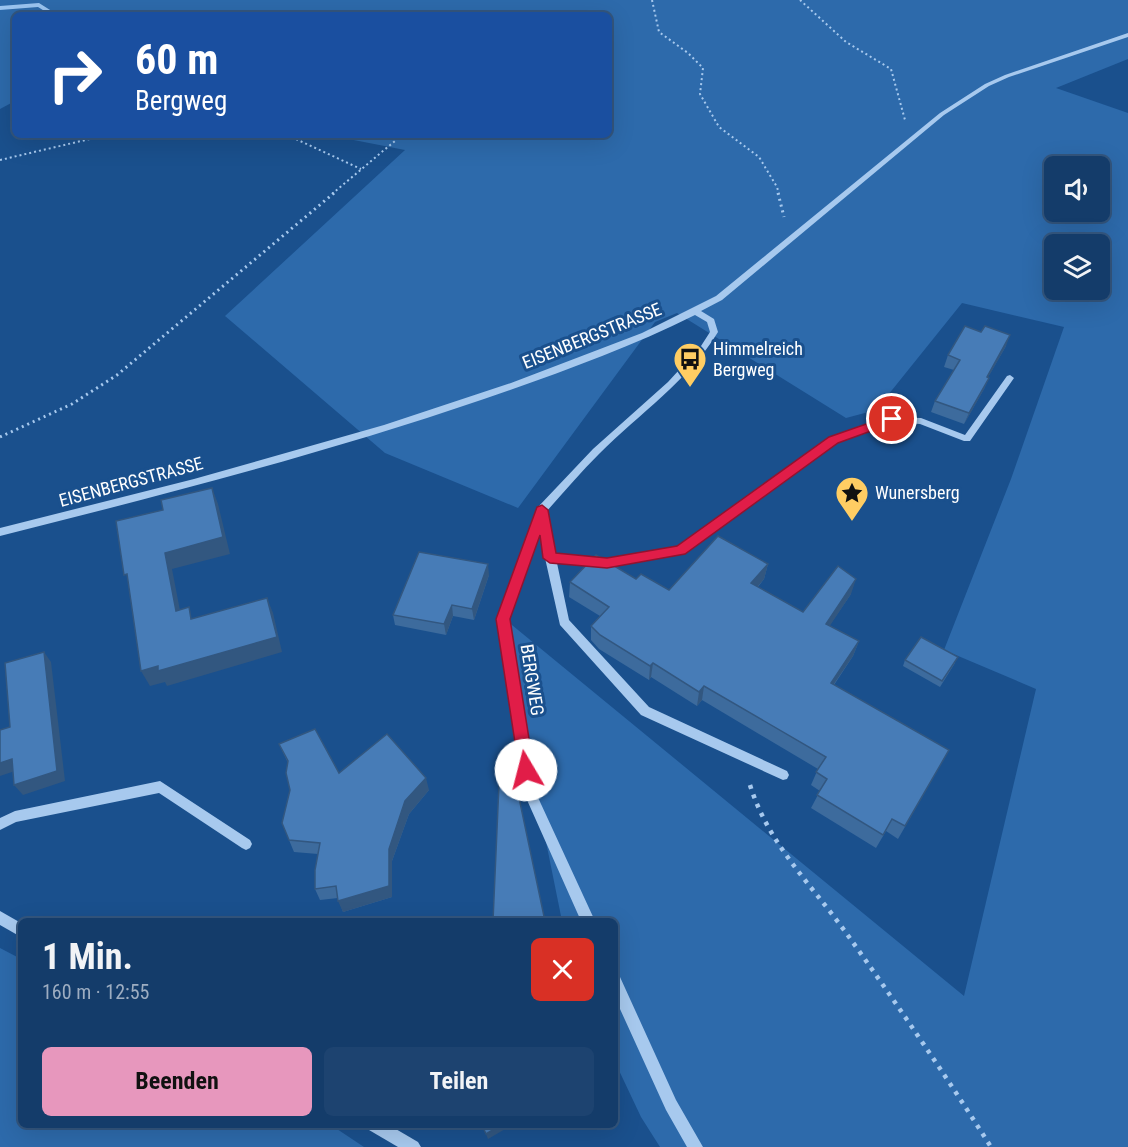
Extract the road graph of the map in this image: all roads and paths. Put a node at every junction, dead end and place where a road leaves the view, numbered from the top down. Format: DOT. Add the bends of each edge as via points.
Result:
graph roads {
  1 [pos="652,0"];
  2 [pos="800,0"];
  3 [pos="1128,34"];
  4 [pos="94,138"];
  5 [pos="294,138"];
  6 [pos="398,138"];
  7 [pos="910,141"];
  8 [pos="0,160"];
  9 [pos="361,169"];
  10 [pos="790,240"];
  11 [pos="696,312"];
  12 [pos="1010,378"];
  13 [pos="0,437"];
  14 [pos="542,510"];
  15 [pos="0,532"];
  16 [pos="550,558"];
  17 [pos="743,757"];
  18 [pos="783,775"];
  19 [pos="0,824"];
  20 [pos="246,844"];
  21 [pos="0,918"];
  22 [pos="587,918"];
  23 [pos="18,928"];
  24 [pos="618,989"];
  25 [pos="379,1128"];
  26 [pos="413,1147"];
  27 [pos="696,1147"];
  28 [pos="991,1147"];
  1 -- 10 [label="path" via="659,32 703,68 700,94 719,127 759,158 777,187"];
  2 -- 7 [label="path" via="846,42 891,69"];
  3 -- 7 [label="street, EISENBERGSTRASSE" via="987,85 942,114"];
  4 -- 8 [label="path"];
  5 -- 9 [label="path"];
  6 -- 9 [label="path"];
  7 -- 10 [label="street, EISENBERGSTRASSE"];
  9 -- 13 [label="path" via="117,375 72,404"];
  10 -- 11 [label="street, EISENBERGSTRASSE"];
  11 -- 14 [label="street, BERGWEG" via="711,321 714,332 704,348 671,384 596,451"];
  11 -- 15 [label="street, EISENBERGSTRASSE" via="447,409 253,466"];
  12 -- 16 [label="street" via="967,439 921,421 892,419 833,440 680,550 607,563"];
  14 -- 16 [label="street"];
  14 -- 22 [label="street, BERGWEG" via="503,619 529,791"];
  16 -- 17 [label="street" via="564,622 645,711"];
  17 -- 18 [label="street"];
  17 -- 28 [label="path" via="756,809 791,865 838,922 927,1047"];
  19 -- 20 [label="street" via="15,817 160,787"];
  21 -- 23 [label="street"];
  24 -- 27 [label="street" via="670,1105"];
  25 -- 26 [label="street"];
}
